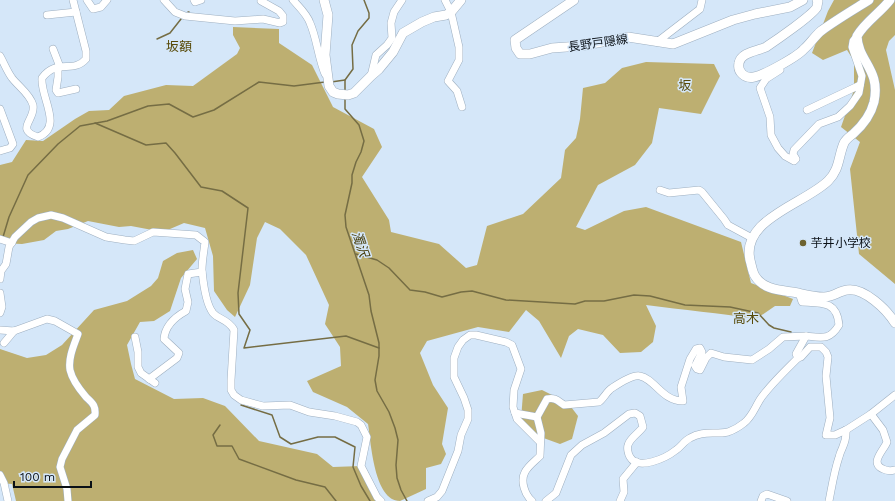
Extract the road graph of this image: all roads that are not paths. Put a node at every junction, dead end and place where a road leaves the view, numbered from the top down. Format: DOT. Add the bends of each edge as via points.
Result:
graph roads {
  1 [pos="73,0"];
  2 [pos="87,0"];
  3 [pos="107,0"];
  4 [pos="164,0"];
  5 [pos="194,0"];
  6 [pos="201,0"];
  7 [pos="263,0"];
  8 [pos="293,0"];
  9 [pos="324,0"];
  10 [pos="402,0"];
  11 [pos="445,0"];
  12 [pos="461,0"];
  13 [pos="574,0"];
  14 [pos="702,0"];
  15 [pos="803,0"];
  16 [pos="817,0"];
  17 [pos="869,0"];
  18 [pos="890,0"];
  19 [pos="76,12"];
  20 [pos="451,12"];
  21 [pos="47,15"];
  22 [pos="857,36"];
  23 [pos="657,42"];
  24 [pos="53,49"];
  25 [pos="0,56"];
  26 [pos="792,58"];
  27 [pos="59,67"];
  28 [pos="371,76"];
  29 [pos="327,78"];
  30 [pos="860,85"];
  31 [pos="76,89"];
  32 [pos="462,107"];
  33 [pos="0,109"];
  34 [pos="807,110"];
  35 [pos="0,151"];
  36 [pos="660,190"];
  37 [pos="752,238"];
  38 [pos="0,239"];
  39 [pos="12,243"];
  40 [pos="0,270"];
  41 [pos="202,272"];
  42 [pos="0,279"];
  43 [pos="0,293"];
  44 [pos="799,293"];
  45 [pos="0,313"];
  46 [pos="895,323"];
  47 [pos="0,330"];
  48 [pos="14,331"];
  49 [pos="135,336"];
  50 [pos="806,336"];
  51 [pos="4,343"];
  52 [pos="798,358"];
  53 [pos="895,395"];
  54 [pos="515,413"];
  55 [pos="871,414"];
  56 [pos="537,417"];
  57 [pos="846,430"];
  58 [pos="540,442"];
  59 [pos="637,462"];
  60 [pos="895,470"];
  61 [pos="0,475"];
  62 [pos="8,501"];
  63 [pos="68,501"];
  64 [pos="381,501"];
  65 [pos="428,501"];
  66 [pos="532,501"];
  67 [pos="546,501"];
  68 [pos="620,501"];
  69 [pos="761,501"];
  70 [pos="787,501"];
  71 [pos="829,501"];
  1 -- 19 [label="street"];
  2 -- 3 [label="street" via="93,9 101,7"];
  4 -- 7 [label="street" via="175,12 185,16 283,22 283,16 279,11 261,2"];
  5 -- 6 [label="street"];
  8 -- 29 [label="street" via="310,22 317,52"];
  9 -- 29 [label="main road" via="328,15 325,55"];
  10 -- 28 [label="street" via="394,12 392,38 376,55"];
  11 -- 20 [label="street"];
  12 -- 20 [label="main road"];
  13 -- 23 [label="main road, 長野戸隠線" via="515,40 520,54 628,37"];
  14 -- 23 [label="street" via="700,9"];
  15 -- 23 [label="main road, 長野戸隠線" via="790,7 733,20 672,44"];
  16 -- 26 [label="main road" via="814,11 765,48 742,57 739,68 747,77 754,77"];
  17 -- 26 [label="main road" via="821,31 805,49"];
  18 -- 22 [label="main road"];
  19 -- 21 [label="street"];
  19 -- 27 [label="street" via="86,60 71,67"];
  20 -- 28 [label="main road" via="422,22 403,33 393,52"];
  20 -- 32 [label="street" via="459,47 459,60 448,82 457,91"];
  22 -- 30 [label="street" via="852,47 862,76"];
  22 -- 37 [label="main road" via="859,49 875,81 874,102 868,116 844,143 836,171 828,180 812,194 775,214"];
  24 -- 27 [label="street"];
  25 -- 27 [label="street" via="12,78 32,102 33,111 27,130 30,135 38,137 44,135 51,124 41,86 42,78 50,69"];
  26 -- 30 [label="street" via="792,63 766,79 760,88 770,117 771,135 785,156 794,161 794,150 819,124 838,117 850,106 859,93"];
  27 -- 31 [label="street" via="56,90 58,93"];
  28 -- 29 [label="main road" via="354,93 348,95 332,92"];
  30 -- 34 [label="street"];
  33 -- 35 [label="street" via="13,144 10,148"];
  36 -- 37 [label="street" via="669,193 699,190 728,225"];
  37 -- 44 [label="main road" via="749,242 749,260 754,275 761,284"];
  38 -- 39 [label="street"];
  39 -- 40 [label="street" via="6,264"];
  39 -- 41 [label="street" via="31,222 51,215 69,220 106,237 125,240 134,241 153,232 196,235 205,242"];
  40 -- 42 [label="street"];
  41 -- 49 [label="street" via="188,274 185,289 188,302 186,311 175,318 164,332 164,339 179,353 177,358 152,381 140,373"];
  41 -- 64 [label="street" via="209,307 234,330 231,380 234,395 241,400 263,406 290,404 309,412 357,422 366,436 361,466 376,497"];
  43 -- 45 [label="street"];
  44 -- 46 [label="main road" via="812,297 826,297 848,290 865,294"];
  44 -- 50 [label="street" via="802,302 834,308 839,319 839,324 828,337"];
  47 -- 48 [label="street"];
  48 -- 51 [label="street"];
  48 -- 63 [label="street" via="47,319 78,334 71,354 70,369 73,380 96,408 95,415 77,430 62,459 60,467"];
  50 -- 52 [label="street" via="796,354"];
  50 -- 56 [label="street" via="782,337 752,360 710,354 700,370 695,366 702,352 700,348 696,349 681,387 683,401 669,397 645,378 632,376 609,390 599,402 564,405 556,399 547,399"];
  52 -- 57 [label="street" via="810,347 821,347 826,352 830,418 826,435 835,435"];
  52 -- 59 [label="street" via="775,380 749,419 736,429 702,433 689,438 676,451 661,458 644,464"];
  53 -- 55 [label="street"];
  54 -- 56 [label="street"];
  54 -- 58 [label="street" via="517,419"];
  54 -- 65 [label="street" via="514,390 521,369 512,346 506,342 470,335 458,347 454,358 454,377 464,398 468,419 442,491"];
  55 -- 57 [label="street"];
  55 -- 60 [label="street" via="883,430 887,442 877,457 877,465 886,470"];
  56 -- 58 [label="street" via="541,433"];
  57 -- 71 [label="street" via="847,438 833,476"];
  58 -- 66 [label="street" via="540,456 524,473 523,478 525,492"];
  59 -- 67 [label="street" via="630,457 627,447 643,427 640,416 635,413 629,414 604,433 582,445 571,456 556,493"];
  59 -- 68 [label="street" via="623,479 624,492"];
  61 -- 62 [label="street"];
  69 -- 70 [label="street" via="767,494"];
}
